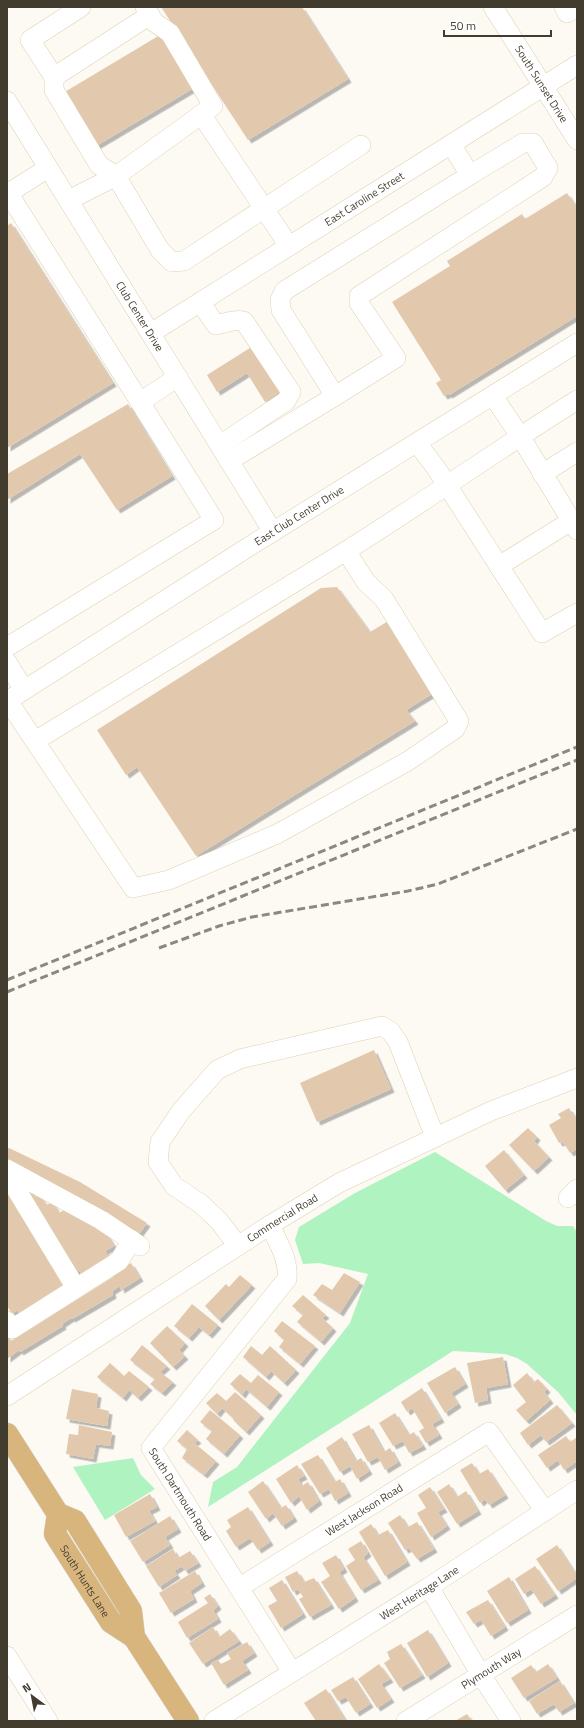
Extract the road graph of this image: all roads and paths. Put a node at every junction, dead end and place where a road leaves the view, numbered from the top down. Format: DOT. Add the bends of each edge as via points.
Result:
graph roads {
  1 [pos="81,7"];
  2 [pos="493,7"];
  3 [pos="564,7"];
  4 [pos="577,7"];
  5 [pos="148,11"];
  6 [pos="577,65"];
  7 [pos="54,78"];
  8 [pos="542,87"];
  9 [pos="7,101"];
  10 [pos="201,114"];
  11 [pos="577,140"];
  12 [pos="451,144"];
  13 [pos="361,145"];
  14 [pos="48,168"];
  15 [pos="470,175"];
  16 [pos="116,176"];
  17 [pos="8,193"];
  18 [pos="69,200"];
  19 [pos="263,208"];
  20 [pos="289,246"];
  21 [pos="200,302"];
  22 [pos="151,333"];
  23 [pos="577,343"];
  24 [pos="178,377"];
  25 [pos="493,396"];
  26 [pos="332,398"];
  27 [pos="577,400"];
  28 [pos="140,402"];
  29 [pos="520,436"];
  30 [pos="417,442"];
  31 [pos="220,445"];
  32 [pos="577,452"];
  33 [pos="229,461"];
  34 [pos="542,474"];
  35 [pos="446,485"];
  36 [pos="574,526"];
  37 [pos="273,532"];
  38 [pos="346,552"];
  39 [pos="499,566"];
  40 [pos="577,613"];
  41 [pos="7,647"];
  42 [pos="7,662"];
  43 [pos="24,690"];
  44 [pos="8,701"];
  45 [pos="35,741"];
  46 [pos="577,1078"];
  47 [pos="435,1137"];
  48 [pos="13,1172"];
  49 [pos="270,1225"];
  50 [pos="238,1246"];
  51 [pos="76,1288"];
  52 [pos="7,1322"];
  53 [pos="7,1396"];
  54 [pos="10,1446"];
  55 [pos="577,1490"];
  56 [pos="545,1511"];
  57 [pos="240,1587"];
  58 [pos="429,1587"];
  59 [pos="577,1615"];
  60 [pos="7,1656"];
  61 [pos="292,1672"];
  62 [pos="481,1675"];
  63 [pos="48,1721"];
  64 [pos="188,1721"];
  65 [pos="214,1721"];
  66 [pos="406,1721"];
  67 [pos="511,1721"];
  1 -- 7 [label="street" via="30,40"];
  2 -- 8 [label="street, South Sunset Drive"];
  3 -- 4 [label="street" via="567,13"];
  5 -- 7 [label="street"];
  5 -- 10 [label="street" via="154,22 170,33 213,106"];
  6 -- 8 [label="street, East Caroline Street"];
  7 -- 16 [label="street" via="54,90 99,165"];
  8 -- 11 [label="street, South Sunset Drive"];
  8 -- 12 [label="street, East Caroline Street"];
  9 -- 14 [label="street, Club Center Drive"];
  10 -- 16 [label="street"];
  10 -- 19 [label="street"];
  12 -- 15 [label="street"];
  12 -- 20 [label="street, East Caroline Street"];
  13 -- 19 [label="street"];
  14 -- 17 [label="street"];
  14 -- 18 [label="street, Club Center Drive"];
  15 -- 26 [label="street" via="284,291 280,300 281,310 330,388"];
  15 -- 26 [label="street" via="523,143 532,143 548,168 543,177 359,296 359,302 396,358"];
  16 -- 18 [label="street"];
  16 -- 19 [label="street" via="160,250 172,262 184,261"];
  17 -- 28 [label="street"];
  18 -- 22 [label="street, Club Center Drive"];
  19 -- 20 [label="street"];
  20 -- 21 [label="street, East Caroline Street"];
  21 -- 22 [label="street, East Caroline Street"];
  21 -- 31 [label="street" via="216,325 235,319 244,321 292,392 286,401"];
  22 -- 24 [label="street, Club Center Drive"];
  23 -- 25 [label="street, East Club Center Drive"];
  24 -- 28 [label="street"];
  24 -- 31 [label="street, Club Center Drive"];
  25 -- 29 [label="street"];
  25 -- 30 [label="street, East Club Center Drive"];
  26 -- 33 [label="street"];
  27 -- 29 [label="street"];
  28 -- 41 [label="street" via="214,520"];
  29 -- 34 [label="street"];
  29 -- 35 [label="street"];
  30 -- 35 [label="street"];
  30 -- 37 [label="street, East Club Center Drive"];
  31 -- 33 [label="street, Club Center Drive"];
  32 -- 34 [label="street"];
  33 -- 37 [label="street, Club Center Drive"];
  34 -- 36 [label="street"];
  35 -- 38 [label="street"];
  35 -- 39 [label="street"];
  36 -- 39 [label="street"];
  37 -- 43 [label="street, East Club Center Drive"];
  38 -- 45 [label="street"];
  38 -- 45 [label="street" via="366,582 384,599 459,721 455,729 408,761 277,834 169,880 133,888"];
  39 -- 40 [label="street" via="542,633"];
  42 -- 43 [label="street"];
  43 -- 44 [label="street, East Club Center Drive"];
  44 -- 45 [label="street"];
  46 -- 47 [label="street, Commercial Road" via="491,1111"];
  47 -- 49 [label="street, Commercial Road" via="339,1183"];
  47 -- 50 [label="street" via="398,1042 391,1032 382,1026 240,1059 217,1070 181,1111 160,1142 158,1162 174,1186 219,1220"];
  48 -- 51 [label="street" via="16,1189"];
  48 -- 51 [label="street" via="101,1220 136,1243 119,1261"];
  49 -- 50 [label="street, Commercial Road"];
  49 -- 57 [label="street, South Dartmouth Road" via="285,1256 288,1267 287,1279 151,1448"];
  50 -- 53 [label="street, Commercial Road"];
  51 -- 52 [label="street" via="12,1329"];
  54 -- 64 [label="main road" via="58,1514 75,1521 131,1611 134,1636"];
  55 -- 56 [label="street, West Heritage Lane"];
  56 -- 57 [label="street, West Jackson Road" via="490,1432"];
  56 -- 58 [label="street, West Heritage Lane"];
  57 -- 61 [label="street, South Dartmouth Road"];
  58 -- 61 [label="street, West Heritage Lane"];
  58 -- 62 [label="street"];
  59 -- 62 [label="street, Plymouth Way"];
  60 -- 63 [label="street"];
  61 -- 65 [label="street, West Heritage Lane"];
  62 -- 66 [label="street, Plymouth Way"];
  62 -- 67 [label="street"];
}
